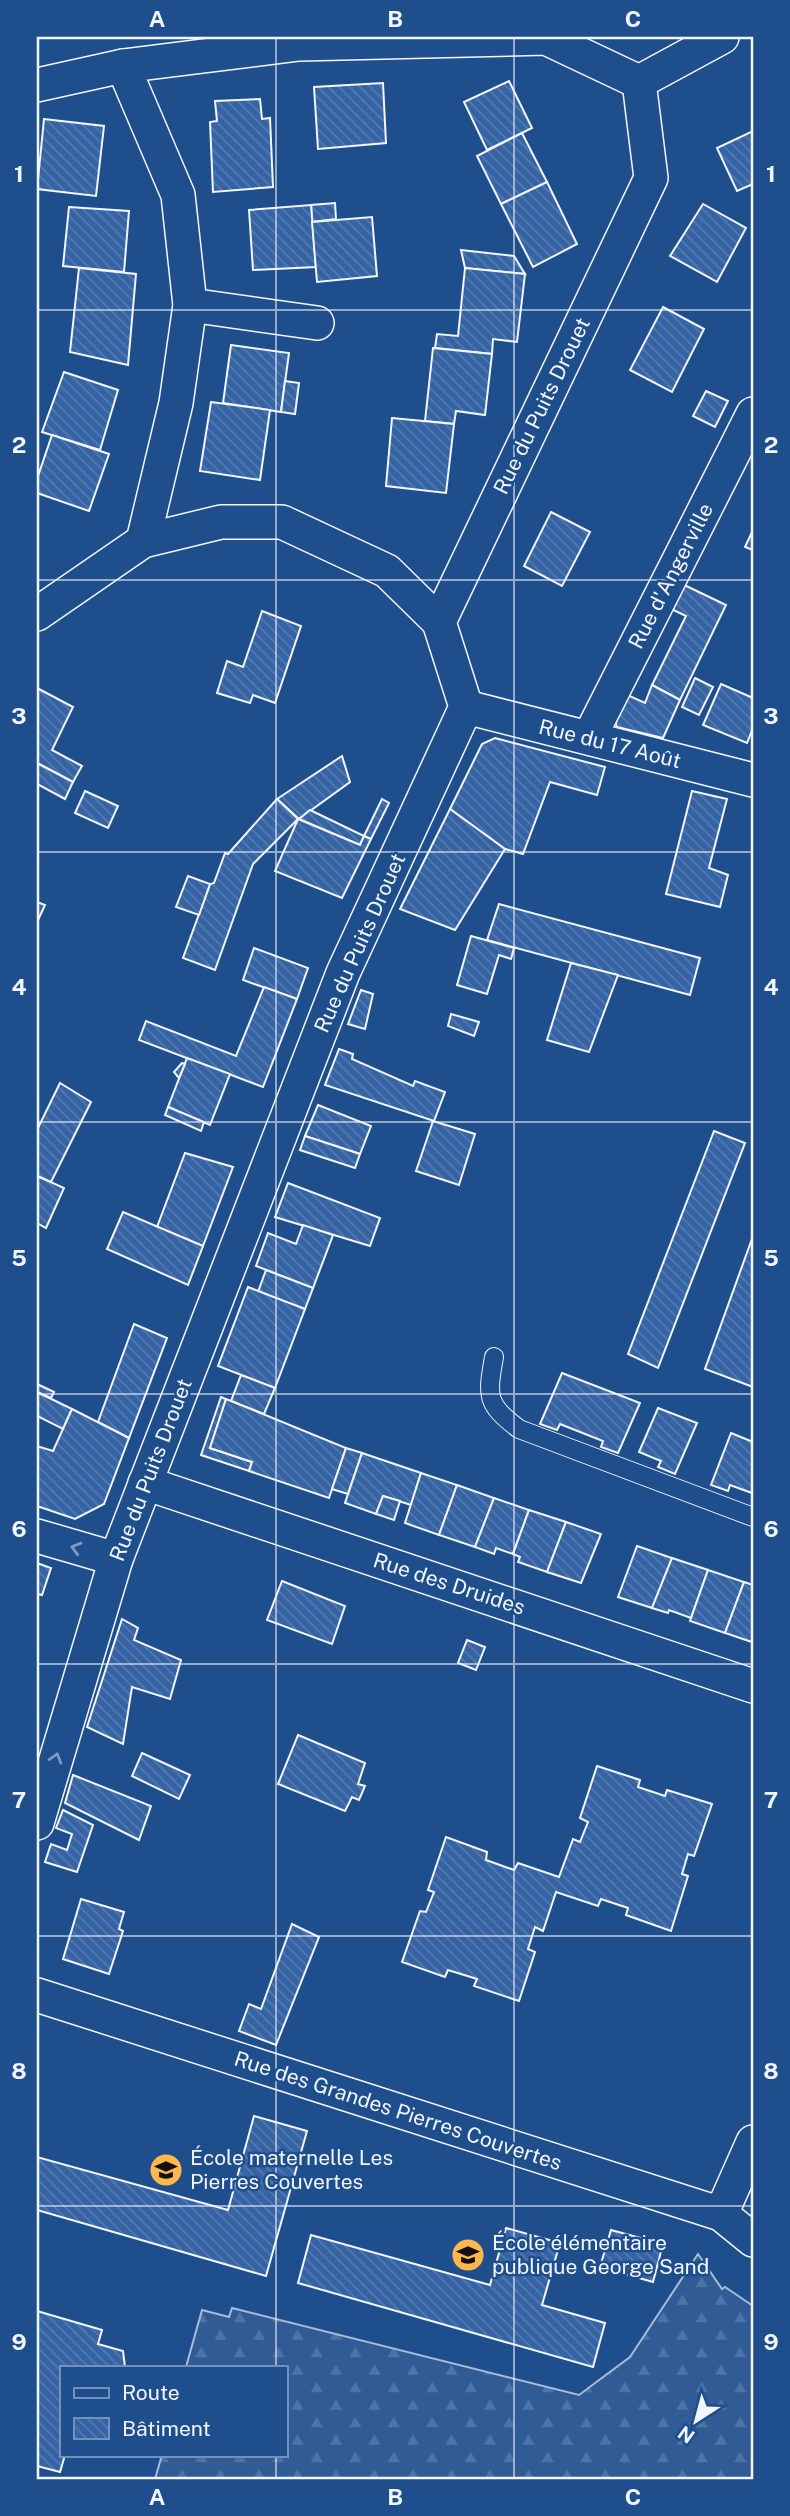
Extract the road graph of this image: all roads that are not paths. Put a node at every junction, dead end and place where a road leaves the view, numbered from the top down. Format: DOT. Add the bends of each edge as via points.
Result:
graph roads {
  1 [pos="722,37"];
  2 [pos="123,66"];
  3 [pos="639,82"];
  4 [pos="37,85"];
  5 [pos="190,305"];
  6 [pos="317,323"];
  7 [pos="753,414"];
  8 [pos="143,541"];
  9 [pos="37,614"];
  10 [pos="439,622"];
  11 [pos="466,707"];
  12 [pos="589,738"];
  13 [pos="753,780"];
  14 [pos="494,1357"];
  15 [pos="145,1483"];
  16 [pos="753,1517"];
  17 [pos="37,1536"];
  18 [pos="116,1559"];
  19 [pos="753,1686"];
  20 [pos="37,1823"];
  21 [pos="37,1995"];
  22 [pos="753,2142"];
  23 [pos="721,2214"];
  24 [pos="753,2240"];
  1 -- 3 [label="street"];
  2 -- 3 [label="street" via="299,44 546,38"];
  2 -- 4 [label="street"];
  2 -- 5 [label="street" via="178,195"];
  3 -- 10 [label="street, Rue du Puits Drouet" via="651,178"];
  5 -- 6 [label="street"];
  5 -- 8 [label="street" via="176,403"];
  7 -- 12 [label="street, Rue d'Angerville"];
  8 -- 9 [label="street"];
  8 -- 10 [label="street" via="220,522 282,522 387,571"];
  10 -- 11 [label="street"];
  11 -- 12 [label="street, Rue du 17 Août"];
  11 -- 15 [label="street, Rue du Puits Drouet" via="344,973"];
  12 -- 13 [label="street, Rue du 17 Août"];
  14 -- 16 [label="lane" via="488,1391 495,1411 519,1429"];
  15 -- 18 [label="street, Rue du Puits Drouet"];
  15 -- 19 [label="street, Rue des Druides"];
  18 -- 17 [label="street, one-way"];
  20 -- 18 [label="street, Rue du Puits Drouet, one-way"];
  21 -- 23 [label="street, Rue des Grandes Pierres Couvertes"];
  22 -- 23 [label="street"];
  23 -- 24 [label="street, Rue des Grandes Pierres Couvertes"];
}
